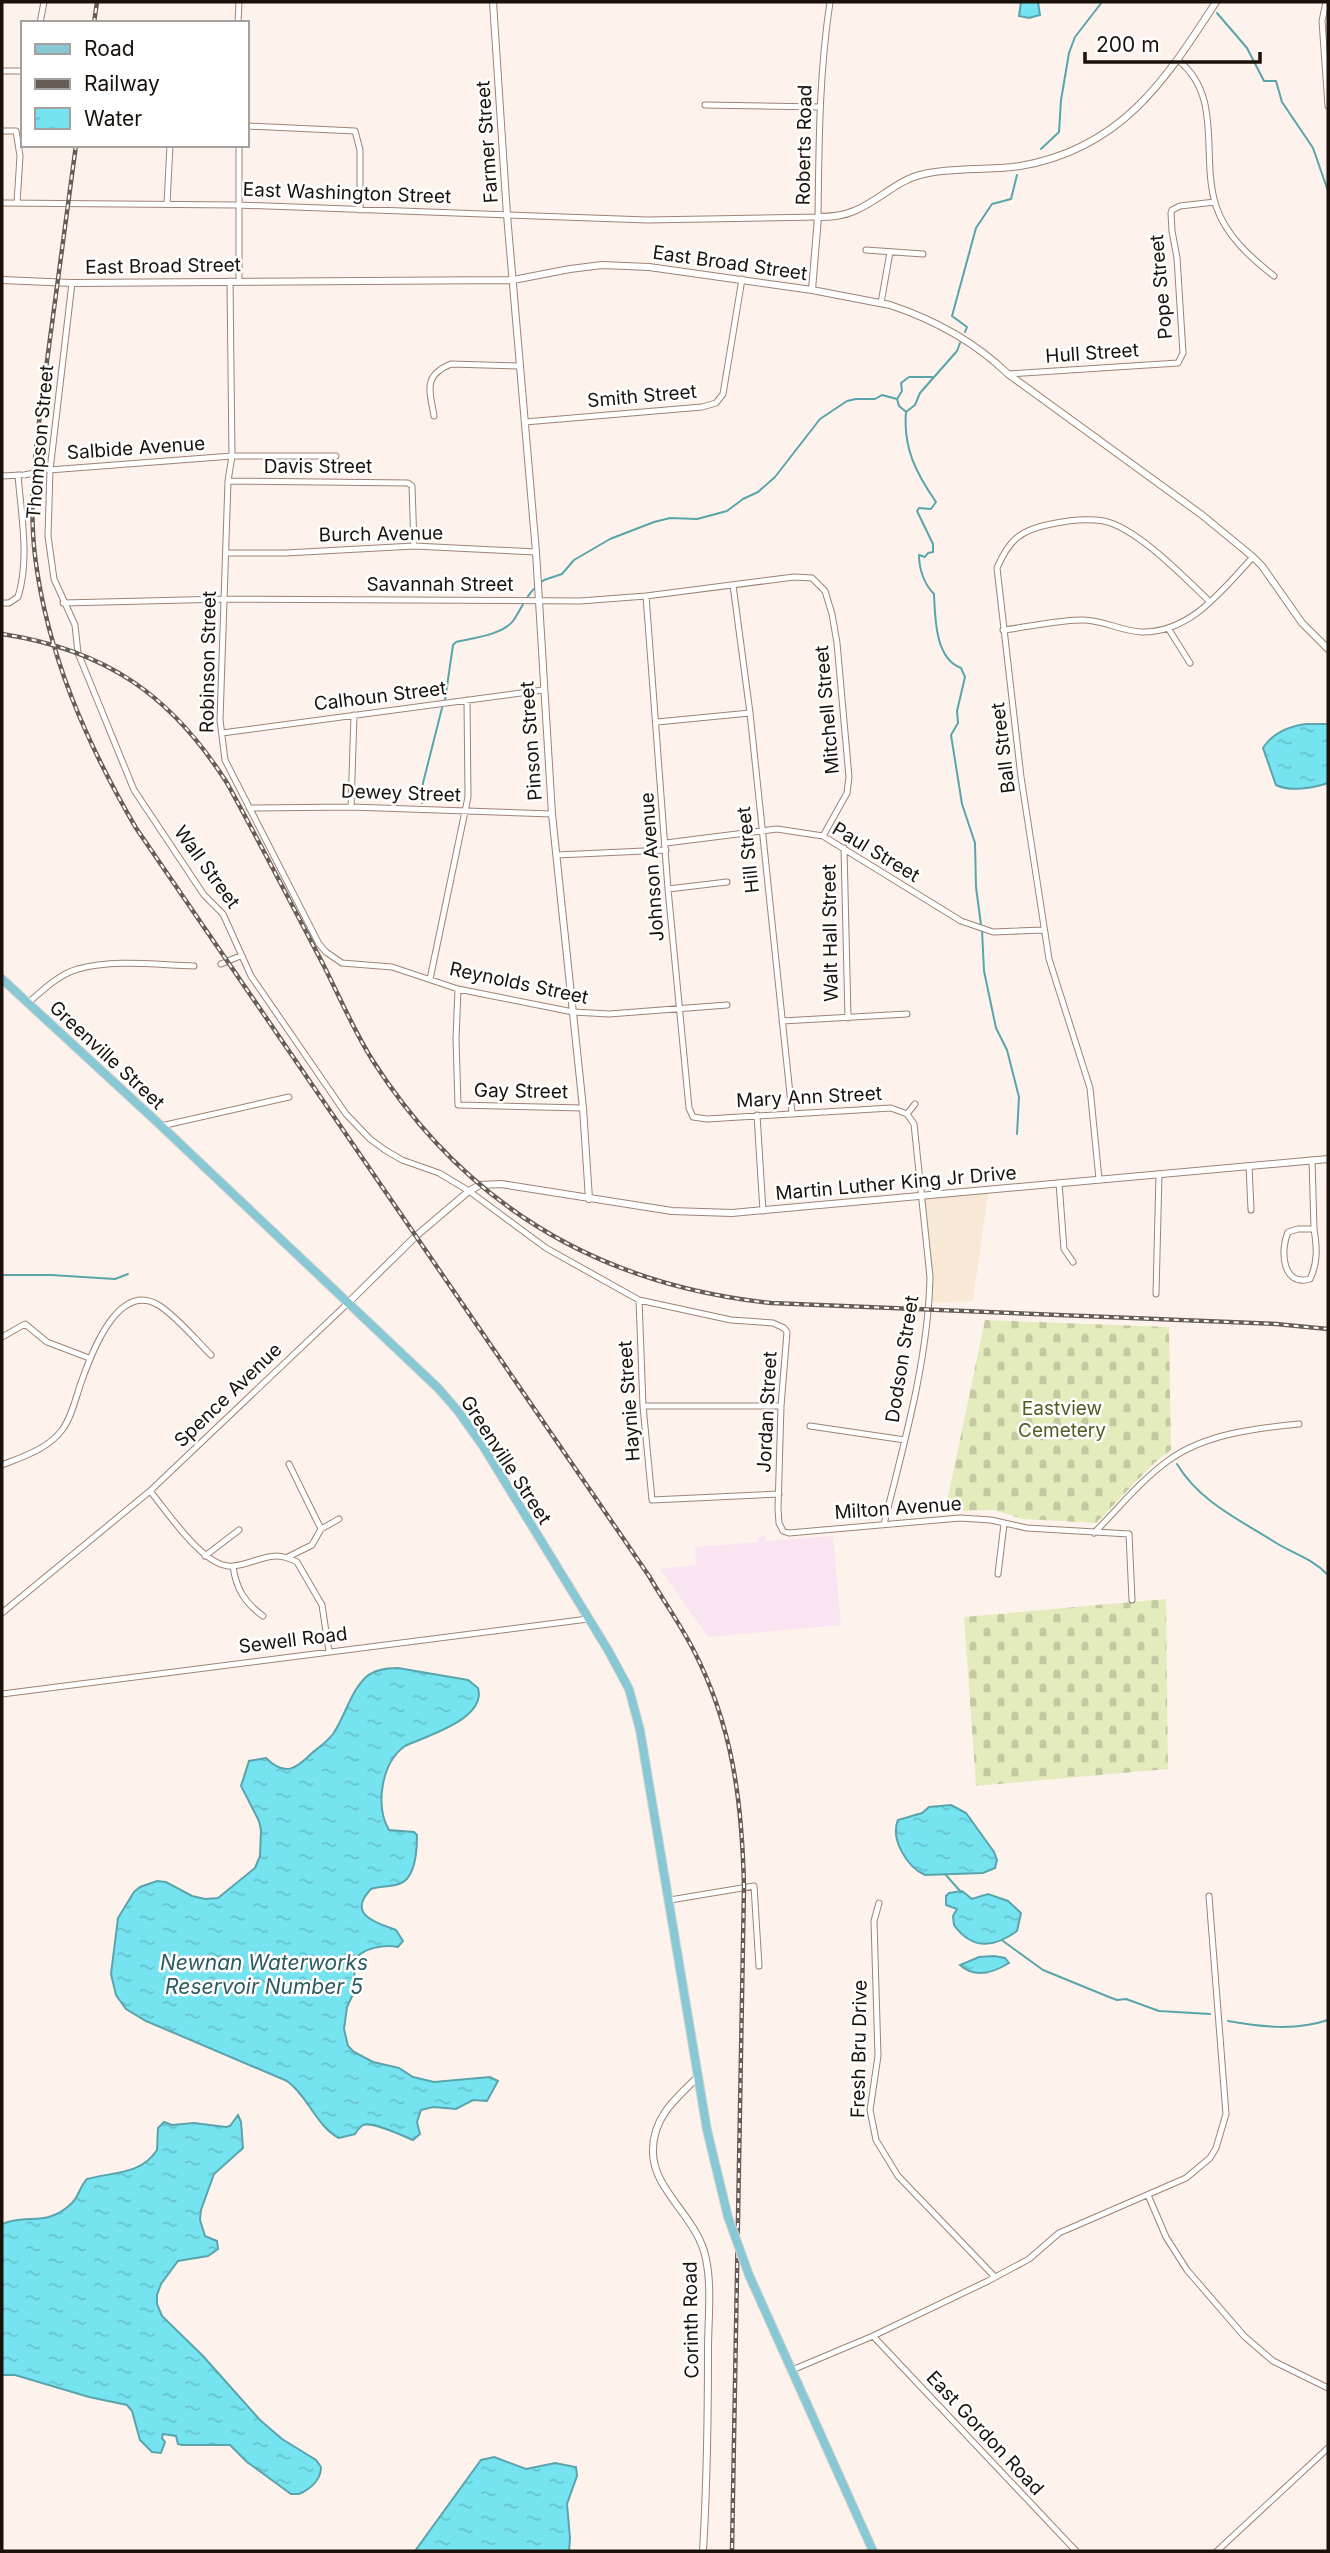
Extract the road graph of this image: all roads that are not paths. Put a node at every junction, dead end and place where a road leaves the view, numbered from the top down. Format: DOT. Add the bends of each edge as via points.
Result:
graph roads {
  1 [pos="44,2"];
  2 [pos="239,2"];
  3 [pos="493,2"];
  4 [pos="830,2"];
  5 [pos="1216,2"];
  6 [pos="1326,2"];
  7 [pos="40,21"];
  8 [pos="238,21"];
  9 [pos="1178,60"];
  10 [pos="2,71"];
  11 [pos="21,71"];
  12 [pos="705,105"];
  13 [pos="1328,106"];
  14 [pos="819,107"];
  15 [pos="248,126"];
  16 [pos="2,131"];
  17 [pos="170,147"];
  18 [pos="239,147"];
  19 [pos="2,202"];
  20 [pos="17,202"];
  21 [pos="1215,202"];
  22 [pos="167,204"];
  23 [pos="237,205"];
  24 [pos="360,210"];
  25 [pos="507,215"];
  26 [pos="818,217"];
  27 [pos="866,250"];
  28 [pos="890,252"];
  29 [pos="923,254"];
  30 [pos="1274,276"];
  31 [pos="742,279"];
  32 [pos="2,280"];
  33 [pos="513,280"];
  34 [pos="230,281"];
  35 [pos="239,281"];
  36 [pos="72,283"];
  37 [pos="812,289"];
  38 [pos="881,303"];
  39 [pos="1178,363"];
  40 [pos="520,366"];
  41 [pos="1008,374"];
  42 [pos="434,416"];
  43 [pos="525,422"];
  44 [pos="232,456"];
  45 [pos="336,456"];
  46 [pos="47,470"];
  47 [pos="21,475"];
  48 [pos="2,476"];
  49 [pos="228,481"];
  50 [pos="414,546"];
  51 [pos="536,552"];
  52 [pos="226,553"];
  53 [pos="1254,557"];
  54 [pos="815,580"];
  55 [pos="733,585"];
  56 [pos="646,596"];
  57 [pos="225,599"];
  58 [pos="538,601"];
  59 [pos="1210,602"];
  60 [pos="2,603"];
  61 [pos="64,603"];
  62 [pos="1168,628"];
  63 [pos="1003,630"];
  64 [pos="1328,649"];
  65 [pos="1190,663"];
  66 [pos="543,690"];
  67 [pos="467,700"];
  68 [pos="751,713"];
  69 [pos="354,715"];
  70 [pos="657,722"];
  71 [pos="222,733"];
  72 [pos="351,807"];
  73 [pos="249,808"];
  74 [pos="464,811"];
  75 [pos="552,814"];
  76 [pos="761,832"];
  77 [pos="822,836"];
  78 [pos="666,846"];
  79 [pos="844,848"];
  80 [pos="557,855"];
  81 [pos="727,883"];
  82 [pos="668,889"];
  83 [pos="1044,930"];
  84 [pos="240,956"];
  85 [pos="221,964"];
  86 [pos="194,966"];
  87 [pos="2,979"];
  88 [pos="430,979"];
  89 [pos="458,989"];
  90 [pos="28,1003"];
  91 [pos="727,1005"];
  92 [pos="678,1008"];
  93 [pos="573,1012"];
  94 [pos="907,1014"];
  95 [pos="848,1018"];
  96 [pos="782,1021"];
  97 [pos="289,1097"];
  98 [pos="915,1104"];
  99 [pos="583,1108"];
  100 [pos="792,1113"];
  101 [pos="907,1114"];
  102 [pos="757,1115"];
  103 [pos="711,1119"];
  104 [pos="161,1126"];
  105 [pos="1328,1159"];
  106 [pos="1312,1160"];
  107 [pos="1248,1166"];
  108 [pos="1159,1174"];
  109 [pos="1099,1179"];
  110 [pos="1059,1183"];
  111 [pos="469,1191"];
  112 [pos="922,1196"];
  113 [pos="589,1199"];
  114 [pos="1251,1210"];
  115 [pos="763,1211"];
  116 [pos="1314,1229"];
  117 [pos="1073,1262"];
  118 [pos="1156,1294"];
  119 [pos="639,1300"];
  120 [pos="348,1303"];
  121 [pos="788,1332"];
  122 [pos="2,1337"];
  123 [pos="211,1355"];
  124 [pos="89,1358"];
  125 [pos="643,1406"];
  126 [pos="781,1406"];
  127 [pos="1299,1424"];
  128 [pos="810,1426"];
  129 [pos="905,1440"];
  130 [pos="289,1464"];
  131 [pos="2,1465"];
  132 [pos="150,1491"];
  133 [pos="779,1494"];
  134 [pos="339,1519"];
  135 [pos="884,1524"];
  136 [pos="1004,1524"];
  137 [pos="321,1529"];
  138 [pos="239,1530"];
  139 [pos="1094,1533"];
  140 [pos="205,1556"];
  141 [pos="288,1557"];
  142 [pos="233,1566"];
  143 [pos="998,1574"];
  144 [pos="1132,1600"];
  145 [pos="2,1613"];
  146 [pos="263,1616"];
  147 [pos="588,1619"];
  148 [pos="329,1652"];
  149 [pos="2,1694"];
  150 [pos="1209,1896"];
  151 [pos="670,1900"];
  152 [pos="879,1903"];
  153 [pos="759,1966"];
  154 [pos="698,2077"];
  155 [pos="1147,2195"];
  156 [pos="995,2277"];
  157 [pos="873,2336"];
  158 [pos="792,2370"];
  159 [pos="1328,2388"];
  160 [pos="1328,2448"];
  161 [pos="703,2551"];
  162 [pos="873,2551"];
  163 [pos="1076,2551"];
  164 [pos="1217,2551"];
  1 -- 7 [label="street"];
  2 -- 8 [label="street"];
  3 -- 25 [label="street, Farmer Street"];
  4 -- 14 [label="street, Roberts Road"];
  5 -- 9 [label="street"];
  6 -- 13 [label="street" via="1322,20"];
  9 -- 21 [label="street" via="1203,92"];
  9 -- 26 [label="street" via="1151,95 1115,127 1061,155 1010,167 926,173 852,212"];
  10 -- 11 [label="street"];
  12 -- 14 [label="street"];
  14 -- 26 [label="street, Roberts Road"];
  15 -- 24 [label="street" via="355,131 360,150"];
  16 -- 20 [label="street" via="16,131 20,156"];
  17 -- 22 [label="street"];
  18 -- 23 [label="street"];
  19 -- 20 [label="street, East Washington Street"];
  20 -- 22 [label="street, East Washington Street"];
  21 -- 30 [label="street" via="1238,243"];
  21 -- 39 [label="street, Pope Street" via="1180,206 1171,213 1180,286 1182,353"];
  22 -- 23 [label="street, East Washington Street"];
  23 -- 24 [label="street, East Washington Street"];
  23 -- 35 [label="street"];
  24 -- 25 [label="street, East Washington Street"];
  25 -- 26 [label="street, East Washington Street" via="647,220"];
  25 -- 33 [label="street, Farmer Street"];
  26 -- 37 [label="street, Roberts Road"];
  27 -- 28 [label="street"];
  28 -- 29 [label="street"];
  28 -- 38 [label="street"];
  31 -- 33 [label="street, East Broad Street" via="602,265"];
  31 -- 37 [label="street, East Broad Street"];
  31 -- 43 [label="street, Smith Street" via="723,394 716,404"];
  32 -- 36 [label="street, East Broad Street"];
  33 -- 35 [label="street, East Broad Street"];
  33 -- 40 [label="street, Pinson Street"];
  34 -- 35 [label="street, East Broad Street"];
  34 -- 36 [label="street, East Broad Street"];
  34 -- 44 [label="street, Robinson Street"];
  36 -- 46 [label="street, Thompson Street"];
  37 -- 38 [label="street, East Broad Street"];
  38 -- 41 [label="street, East Broad Street" via="962,336"];
  39 -- 41 [label="street, Hull Street"];
  40 -- 42 [label="street" via="443,367 429,384"];
  40 -- 43 [label="street, Pinson Street"];
  41 -- 53 [label="street, East Broad Street"];
  43 -- 51 [label="street, Pinson Street"];
  44 -- 45 [label="street, Salbide Avenue"];
  44 -- 46 [label="street, Salbide Avenue"];
  44 -- 49 [label="street, Robinson Street"];
  46 -- 47 [label="street, Salbide Avenue, bridge"];
  46 -- 61 [label="street, Thompson Street" via="49,545 54,579"];
  47 -- 48 [label="street, Salbide Avenue"];
  47 -- 60 [label="street" via="24,567 18,597"];
  49 -- 50 [label="street, Davis Street" via="408,483 412,486"];
  49 -- 52 [label="street, Robinson Street"];
  50 -- 51 [label="street, Burch Avenue"];
  50 -- 52 [label="street, Burch Avenue"];
  51 -- 58 [label="street, Pinson Street"];
  52 -- 57 [label="street, Robinson Street"];
  53 -- 59 [label="street"];
  53 -- 64 [label="street, East Broad Street" via="1301,623"];
  54 -- 55 [label="street, Savannah Street" via="794,577"];
  54 -- 77 [label="street, Mitchell Street" via="829,600 837,643 849,777 847,793"];
  55 -- 56 [label="street, Savannah Street"];
  55 -- 68 [label="street, Hill Street"];
  56 -- 58 [label="street, Savannah Street"];
  56 -- 70 [label="street, Johnson Avenue"];
  57 -- 58 [label="street, Savannah Street"];
  57 -- 61 [label="street, Savannah Street"];
  57 -- 71 [label="street, Robinson Street"];
  58 -- 66 [label="street, Pinson Street"];
  59 -- 62 [label="street"];
  59 -- 63 [label="street, Ball Street" via="1173,566 1127,532 1107,522 1084,519 1018,534 1004,552 997,568"];
  61 -- 84 [label="street, Wall Street" via="75,625 78,653 134,790 204,895 223,914"];
  62 -- 63 [label="street" via="1139,632 1082,620"];
  62 -- 65 [label="street"];
  63 -- 83 [label="street, Ball Street"];
  66 -- 67 [label="street, Calhoun Street"];
  66 -- 75 [label="street, Pinson Street"];
  67 -- 69 [label="street, Calhoun Street"];
  67 -- 74 [label="street" via="469,786"];
  68 -- 70 [label="street"];
  68 -- 76 [label="street, Hill Street"];
  69 -- 71 [label="street, Calhoun Street"];
  69 -- 72 [label="street"];
  70 -- 78 [label="street, Johnson Avenue"];
  71 -- 73 [label="street, Robinson Street" via="225,760"];
  72 -- 73 [label="street, Dewey Street"];
  72 -- 74 [label="street, Dewey Street"];
  73 -- 88 [label="street, Robinson Street" via="326,952 342,963 392,967"];
  74 -- 75 [label="street, Dewey Street"];
  74 -- 88 [label="street"];
  75 -- 80 [label="street, Pinson Street"];
  76 -- 77 [label="street, Paul Street" via="791,830"];
  76 -- 78 [label="street, Paul Street"];
  76 -- 96 [label="street, Hill Street"];
  77 -- 79 [label="street, Paul Street"];
  78 -- 80 [label="street, Paul Street"];
  78 -- 82 [label="street, Johnson Avenue"];
  79 -- 83 [label="street, Paul Street" via="961,921 993,932"];
  79 -- 95 [label="street, Walt Hall Street"];
  80 -- 93 [label="street, Pinson Street"];
  81 -- 82 [label="street"];
  82 -- 92 [label="street, Johnson Avenue"];
  83 -- 109 [label="street, Ball Street" via="1057,988 1090,1088"];
  84 -- 85 [label="street"];
  84 -- 111 [label="street, Wall Street" via="361,1131 402,1160 439,1173"];
  86 -- 90 [label="street" via="75,969"];
  87 -- 90 [label="main road, Greenville Street"];
  88 -- 89 [label="street, Reynolds Street"];
  89 -- 93 [label="street, Reynolds Street"];
  89 -- 99 [label="street, Gay Street" via="458,1105"];
  90 -- 104 [label="main road, Greenville Street"];
  91 -- 92 [label="street, Reynolds Street"];
  92 -- 93 [label="street, Reynolds Street"];
  92 -- 103 [label="street, Johnson Avenue" via="689,1108 693,1117"];
  93 -- 99 [label="street, Pinson Street"];
  94 -- 95 [label="street"];
  95 -- 96 [label="street"];
  96 -- 100 [label="street, Hill Street"];
  97 -- 104 [label="street"];
  98 -- 101 [label="street, Mary Ann Street"];
  99 -- 113 [label="street, Pinson Street"];
  100 -- 101 [label="street, Mary Ann Street" via="878,1108"];
  100 -- 102 [label="street, Mary Ann Street"];
  101 -- 112 [label="street, Mary Ann Street" via="915,1133"];
  102 -- 103 [label="street, Mary Ann Street"];
  102 -- 115 [label="street"];
  104 -- 120 [label="main road, Greenville Street"];
  105 -- 106 [label="street, Martin Luther King Jr Drive"];
  106 -- 107 [label="street, Martin Luther King Jr Drive"];
  106 -- 116 [label="street"];
  107 -- 108 [label="street, Martin Luther King Jr Drive"];
  107 -- 114 [label="street"];
  108 -- 109 [label="street, Martin Luther King Jr Drive"];
  108 -- 118 [label="street"];
  109 -- 110 [label="street, Martin Luther King Jr Drive"];
  110 -- 112 [label="street, Martin Luther King Jr Drive"];
  110 -- 117 [label="street" via="1065,1249"];
  111 -- 113 [label="street, Martin Luther King Jr Drive" via="480,1185 501,1184"];
  111 -- 119 [label="street, Wall Street" via="546,1248"];
  111 -- 120 [label="street, Spence Avenue"];
  112 -- 115 [label="street, Martin Luther King Jr Drive"];
  112 -- 129 [label="street, Dodson Street" via="929,1296"];
  113 -- 115 [label="street, Martin Luther King Jr Drive" via="703,1214"];
  116 -- 116 [label="street" via="1289,1232 1284,1241 1287,1271 1302,1281 1310,1279 1315,1269"];
  119 -- 121 [label="street, Wall Street" via="731,1320 779,1325"];
  119 -- 125 [label="street, Haynie Street"];
  120 -- 132 [label="street, Spence Avenue"];
  120 -- 147 [label="main road, Greenville Street" via="458,1411"];
  121 -- 126 [label="street, Jordan Street"];
  122 -- 124 [label="street" via="24,1324 47,1342"];
  123 -- 124 [label="street" via="160,1306 145,1300 118,1312"];
  124 -- 131 [label="street" via="63,1429 30,1454"];
  125 -- 126 [label="street"];
  125 -- 133 [label="street, Haynie Street" via="652,1500"];
  126 -- 133 [label="street, Jordan Street"];
  127 -- 139 [label="street" via="1245,1431 1176,1455"];
  128 -- 129 [label="street"];
  129 -- 135 [label="street, Dodson Street"];
  130 -- 137 [label="street"];
  132 -- 140 [label="street"];
  132 -- 145 [label="street, Spence Avenue"];
  133 -- 135 [label="street, Milton Avenue" via="783,1531"];
  134 -- 137 [label="street"];
  135 -- 136 [label="street, Milton Avenue" via="960,1518"];
  136 -- 139 [label="street, Milton Avenue"];
  136 -- 143 [label="street"];
  137 -- 141 [label="street" via="312,1545"];
  138 -- 140 [label="street"];
  139 -- 144 [label="street, Milton Avenue" via="1129,1534"];
  140 -- 142 [label="street"];
  141 -- 142 [label="street" via="266,1556"];
  141 -- 148 [label="street" via="297,1562 323,1605"];
  142 -- 146 [label="street" via="240,1594"];
  147 -- 148 [label="street, Sewell Road"];
  147 -- 151 [label="main road, Greenville Street" via="624,1679 635,1708"];
  148 -- 149 [label="street, Sewell Road"];
  150 -- 155 [label="street" via="1226,2114 1210,2158 1186,2178"];
  151 -- 153 [label="street" via="754,1886"];
  151 -- 154 [label="main road, Greenville Street"];
  152 -- 156 [label="street, Fresh Bru Drive" via="874,1921 878,2056 870,2110 876,2140 898,2176"];
  154 -- 158 [label="main road, Greenville Street, bridge" via="728,2217"];
  154 -- 161 [label="street, Corinth Road" via="665,2111 655,2133 653,2155 660,2180 696,2231 708,2266"];
  155 -- 156 [label="street" via="1059,2233 1029,2259"];
  155 -- 159 [label="street" via="1187,2270 1244,2336 1273,2361"];
  156 -- 157 [label="street"];
  157 -- 158 [label="street"];
  157 -- 163 [label="street, East Gordon Road"];
  158 -- 162 [label="main road, Greenville Street"];
  160 -- 164 [label="street"];
}
